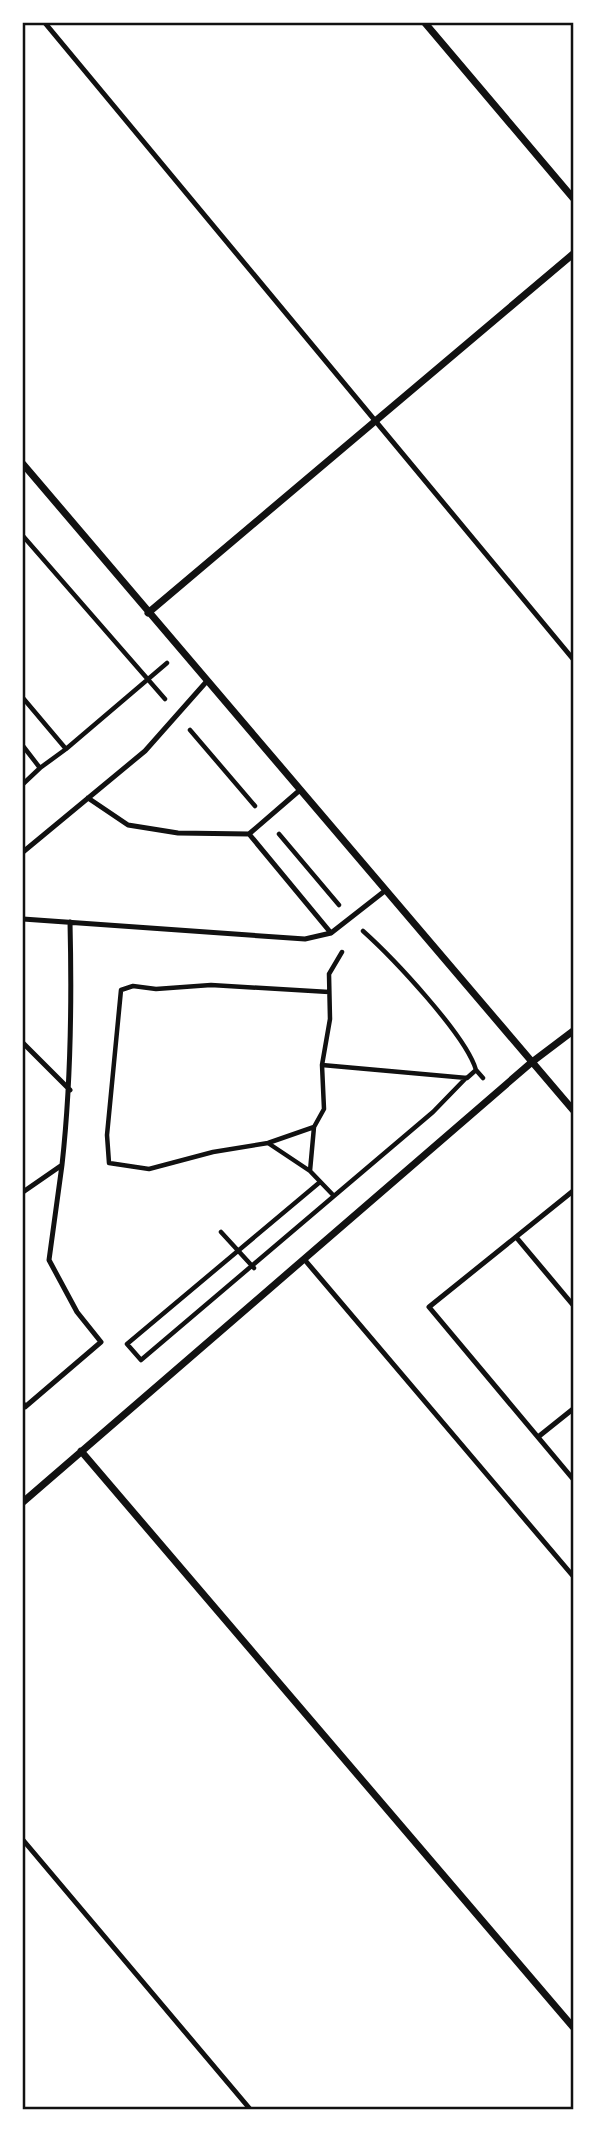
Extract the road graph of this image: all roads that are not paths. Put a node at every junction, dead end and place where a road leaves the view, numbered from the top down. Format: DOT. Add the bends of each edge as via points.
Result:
graph roads {
  1 [pos="45,23"];
  2 [pos="425,23"];
  3 [pos="573,198"];
  4 [pos="573,254"];
  5 [pos="376,420"];
  6 [pos="23,464"];
  7 [pos="148,612"];
  8 [pos="573,659"];
  9 [pos="207,681"];
  10 [pos="300,790"];
  11 [pos="88,798"];
  12 [pos="249,834"];
  13 [pos="23,852"];
  14 [pos="386,890"];
  15 [pos="23,919"];
  16 [pos="69,922"];
  17 [pos="331,933"];
  18 [pos="573,1031"];
  19 [pos="23,1043"];
  20 [pos="532,1062"];
  21 [pos="70,1090"];
  22 [pos="573,1110"];
  23 [pos="62,1165"];
  24 [pos="573,1191"];
  25 [pos="23,1192"];
  26 [pos="516,1237"];
  27 [pos="304,1259"];
  28 [pos="573,1305"];
  29 [pos="23,1403"];
  30 [pos="573,1409"];
  31 [pos="538,1437"];
  32 [pos="81,1451"];
  33 [pos="573,1479"];
  34 [pos="23,1502"];
  35 [pos="573,1576"];
  36 [pos="23,1840"];
  37 [pos="573,2027"];
  38 [pos="250,2109"];
  1 -- 5 [label="lane"];
  2 -- 3 [label="street"];
  4 -- 5 [label="street"];
  5 -- 7 [label="street"];
  5 -- 8 [label="lane"];
  6 -- 7 [label="street"];
  7 -- 9 [label="street"];
  9 -- 10 [label="street"];
  9 -- 11 [label="lane" via="145,751"];
  10 -- 12 [label="lane"];
  10 -- 14 [label="street"];
  11 -- 12 [label="lane" via="128,825 178,833"];
  11 -- 13 [label="lane"];
  12 -- 17 [label="lane"];
  14 -- 17 [label="lane"];
  14 -- 20 [label="street"];
  15 -- 16 [label="lane"];
  16 -- 17 [label="lane" via="305,939"];
  16 -- 21 [label="lane"];
  18 -- 20 [label="street"];
  19 -- 21 [label="lane"];
  20 -- 22 [label="street"];
  20 -- 27 [label="street"];
  21 -- 23 [label="lane"];
  23 -- 25 [label="lane"];
  23 -- 29 [label="lane" via="49,1260 101,1342 25,1406"];
  24 -- 26 [label="lane"];
  26 -- 28 [label="lane"];
  26 -- 31 [label="lane" via="429,1307"];
  27 -- 32 [label="street"];
  27 -- 35 [label="lane"];
  30 -- 31 [label="lane"];
  31 -- 33 [label="lane"];
  32 -- 34 [label="street"];
  32 -- 37 [label="street"];
  36 -- 38 [label="lane"];
}
